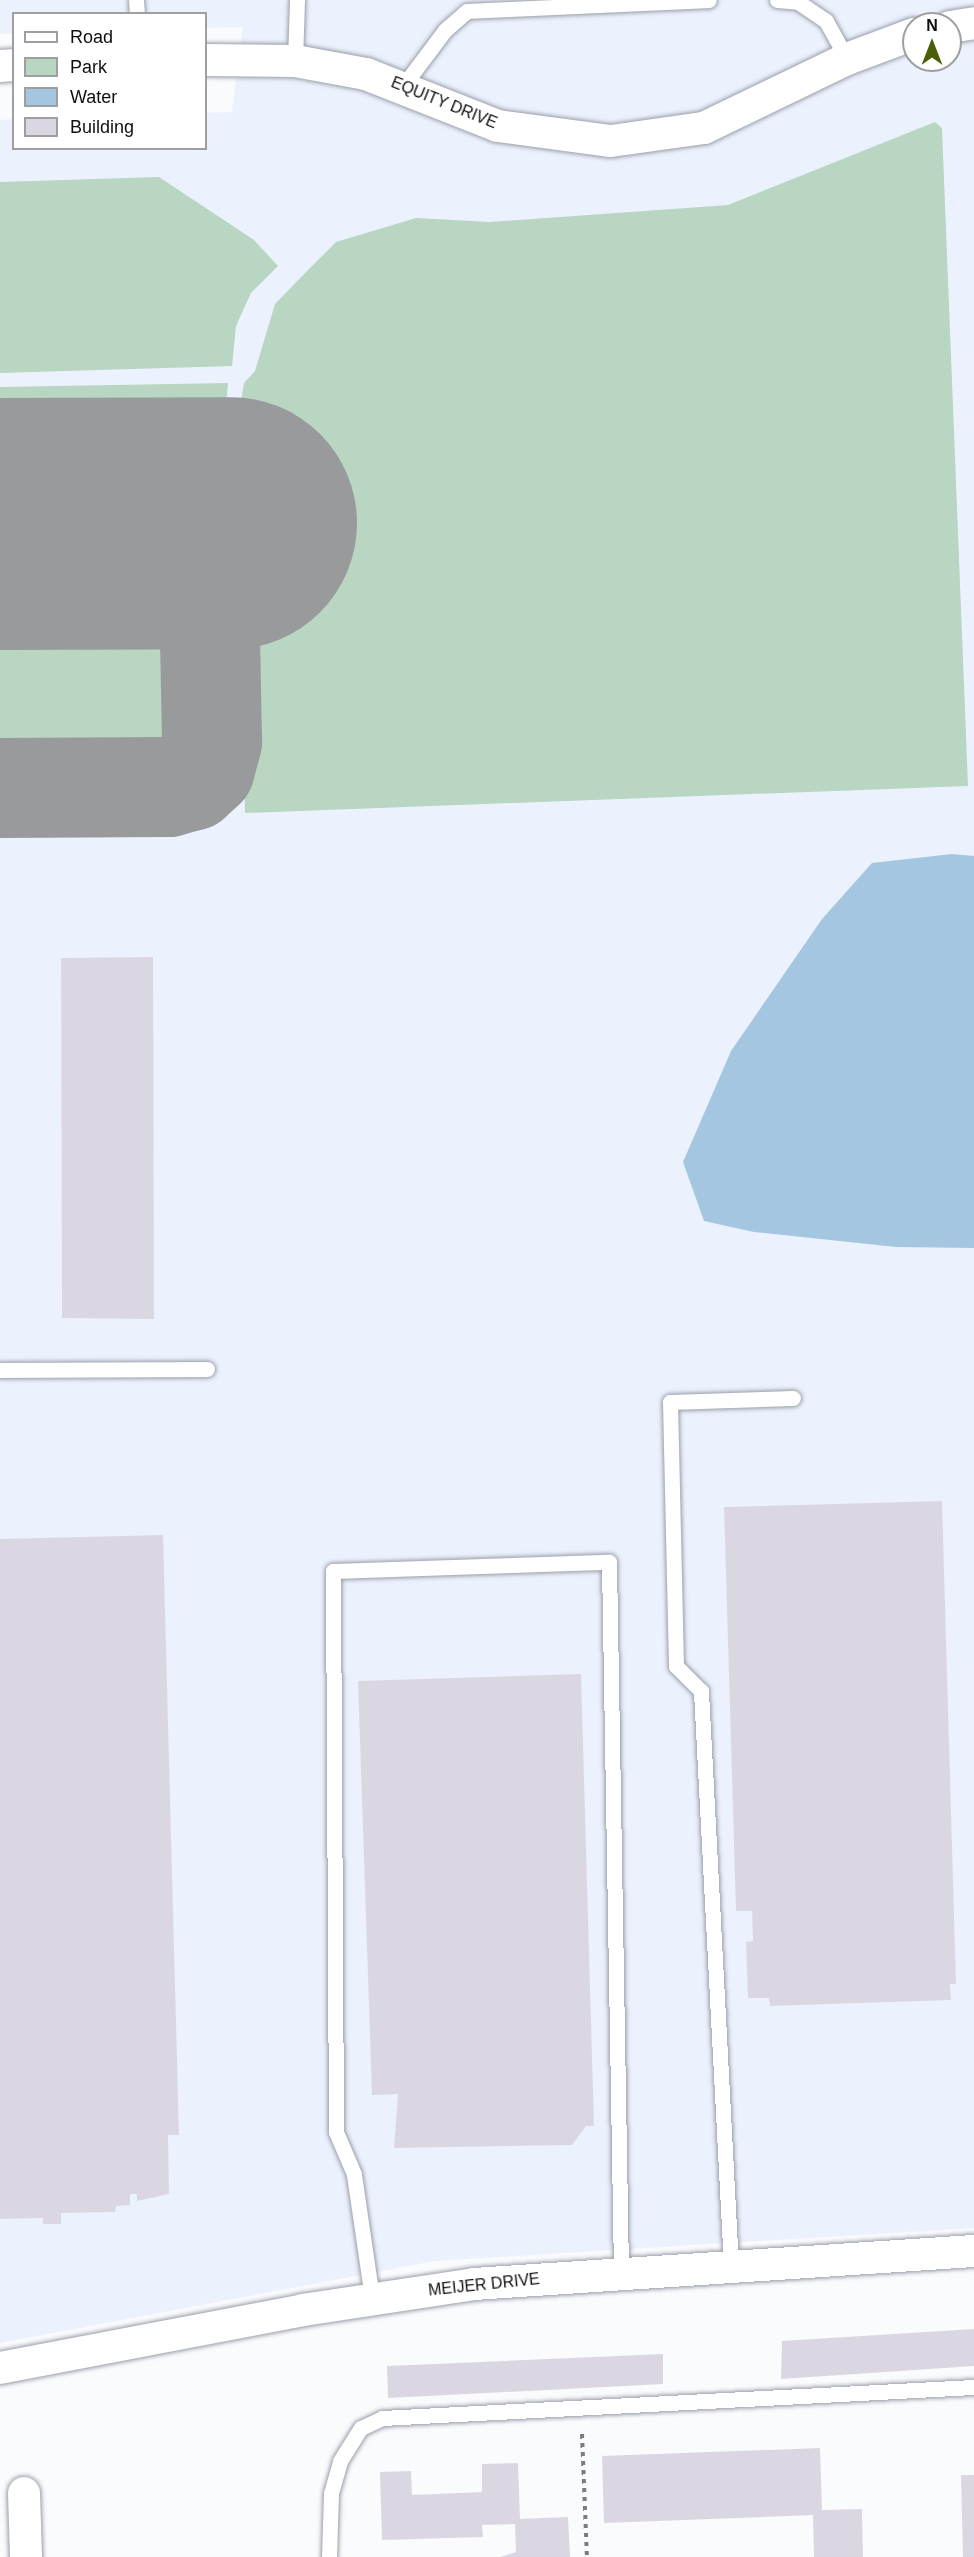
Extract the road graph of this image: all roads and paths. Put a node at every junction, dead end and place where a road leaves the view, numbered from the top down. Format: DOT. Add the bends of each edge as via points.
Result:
graph roads {
  1 [pos="297,0"];
  2 [pos="710,0"];
  3 [pos="777,0"];
  4 [pos="902,38"];
  5 [pos="847,59"];
  6 [pos="207,60"];
  7 [pos="295,61"];
  8 [pos="403,86"];
  9 [pos="207,1369"];
  10 [pos="0,1370"];
  11 [pos="792,1398"];
  12 [pos="974,2251"];
  13 [pos="732,2266"];
  14 [pos="621,2273"];
  15 [pos="372,2298"];
  16 [pos="0,2368"];
  17 [pos="974,2387"];
  18 [pos="582,2433"];
  19 [pos="24,2493"];
  20 [pos="26,2557"];
  21 [pos="329,2557"];
  22 [pos="586,2557"];
  1 -- 7 [label="lane"];
  2 -- 8 [label="lane" via="467,11 445,30"];
  3 -- 5 [label="lane" via="798,2 826,21"];
  4 -- 5 [label="street, EQUITY DRIVE"];
  5 -- 8 [label="street, EQUITY DRIVE" via="704,128 611,141 498,126"];
  6 -- 7 [label="street, EQUITY DRIVE"];
  7 -- 8 [label="street, EQUITY DRIVE"];
  9 -- 10 [label="lane"];
  11 -- 13 [label="lane" via="670,1402 676,1666 701,1691"];
  12 -- 13 [label="street, MEIJER DRIVE"];
  13 -- 14 [label="street, MEIJER DRIVE"];
  14 -- 15 [label="street, MEIJER DRIVE"];
  14 -- 15 [label="lane" via="609,1562 333,1571 336,2132 354,2174"];
  15 -- 16 [label="street, MEIJER DRIVE"];
  17 -- 21 [label="lane" via="382,2418 361,2428 340,2461 331,2493"];
  18 -- 22 [label="path"];
  19 -- 20 [label="street"];
}
